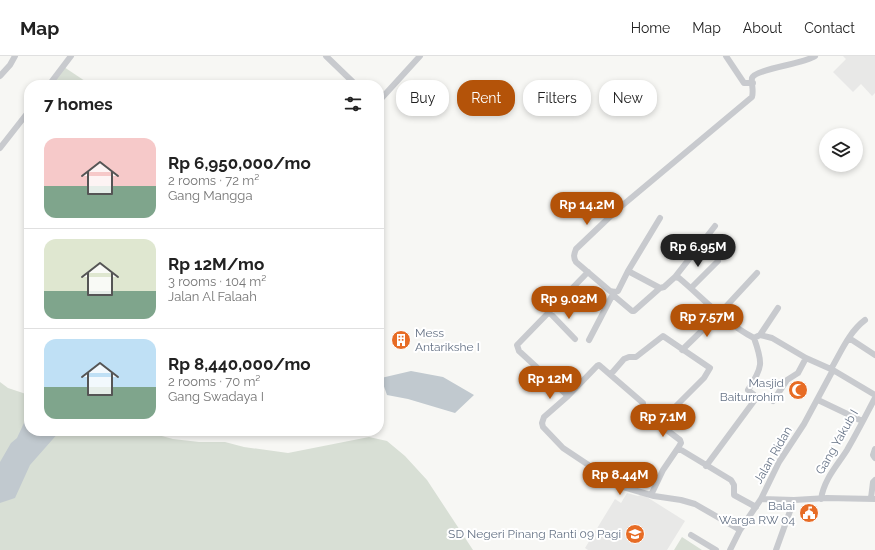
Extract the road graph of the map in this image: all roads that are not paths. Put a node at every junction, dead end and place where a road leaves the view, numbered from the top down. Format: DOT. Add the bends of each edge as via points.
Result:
graph roads {
  1 [pos="15,56"];
  2 [pos="71,56"];
  3 [pos="420,56"];
  4 [pos="815,56"];
  5 [pos="329,57"];
  6 [pos="727,57"];
  7 [pos="804,58"];
  8 [pos="0,76"];
  9 [pos="53,80"];
  10 [pos="351,80"];
  11 [pos="753,83"];
  12 [pos="384,96"];
  13 [pos="24,117"];
  14 [pos="0,148"];
  15 [pos="660,218"];
  16 [pos="715,226"];
  17 [pos="718,261"];
  18 [pos="628,271"];
  19 [pos="588,272"];
  20 [pos="757,273"];
  21 [pos="675,277"];
  22 [pos="660,288"];
  23 [pos="691,288"];
  24 [pos="614,294"];
  25 [pos="778,308"];
  26 [pos="550,313"];
  27 [pos="719,314"];
  28 [pos="865,320"];
  29 [pos="757,337"];
  30 [pos="849,338"];
  31 [pos="575,339"];
  32 [pos="589,340"];
  33 [pos="682,350"];
  34 [pos="875,355"];
  35 [pos="806,358"];
  36 [pos="832,369"];
  37 [pos="611,374"];
  38 [pos="875,395"];
  39 [pos="568,396"];
  40 [pos="875,398"];
  41 [pos="818,400"];
  42 [pos="773,401"];
  43 [pos="862,420"];
  44 [pos="660,425"];
  45 [pos="678,448"];
  46 [pos="875,449"];
  47 [pos="875,458"];
  48 [pos="706,466"];
  49 [pos="875,480"];
  50 [pos="651,495"];
  51 [pos="873,498"];
  52 [pos="761,499"];
  53 [pos="820,499"];
  54 [pos="794,500"];
  55 [pos="756,507"];
  56 [pos="740,530"];
  57 [pos="691,535"];
  58 [pos="716,550"];
  59 [pos="730,550"];
  60 [pos="776,550"];
  1 -- 8 [label="street"];
  2 -- 9 [label="street"];
  3 -- 12 [label="street"];
  4 -- 7 [label="street"];
  5 -- 10 [label="street"];
  6 -- 11 [label="street" via="744,83"];
  7 -- 11 [label="street" via="760,72 753,77"];
  11 -- 19 [label="street" via="752,96 618,209 576,249 576,262"];
  13 -- 14 [label="street"];
  15 -- 18 [label="street"];
  16 -- 21 [label="street"];
  17 -- 23 [label="street"];
  18 -- 22 [label="street"];
  18 -- 24 [label="street"];
  19 -- 24 [label="street"];
  19 -- 26 [label="street"];
  20 -- 27 [label="street"];
  21 -- 22 [label="street"];
  21 -- 23 [label="street"];
  22 -- 24 [label="street" via="634,311"];
  23 -- 27 [label="street"];
  24 -- 32 [label="street"];
  25 -- 29 [label="street"];
  26 -- 31 [label="street"];
  26 -- 39 [label="street" via="517,345 519,351"];
  27 -- 29 [label="street" via="737,328"];
  27 -- 33 [label="street"];
  28 -- 30 [label="street, Jalan Ridan"];
  29 -- 35 [label="street" via="772,338"];
  29 -- 48 [label="street" via="760,365 758,374 748,390 757,397"];
  30 -- 34 [label="street"];
  30 -- 36 [label="street, Jalan Ridan"];
  33 -- 37 [label="street" via="663,336 636,357 624,358"];
  33 -- 44 [label="street" via="710,368 704,378"];
  35 -- 36 [label="street"];
  35 -- 42 [label="street" via="798,373 787,380"];
  36 -- 38 [label="street"];
  36 -- 41 [label="street, Jalan Ridan"];
  37 -- 39 [label="street" via="598,365"];
  37 -- 44 [label="street" via="642,403 643,412"];
  39 -- 50 [label="street" via="544,417 543,427 563,448 620,486"];
  40 -- 43 [label="street, Gang Yakub I"];
  41 -- 43 [label="street"];
  41 -- 52 [label="street, Jalan Ridan" via="779,462"];
  43 -- 53 [label="street, Gang Yakub I" via="824,486"];
  44 -- 45 [label="street" via="680,440"];
  45 -- 48 [label="street"];
  45 -- 50 [label="street" via="663,470"];
  46 -- 47 [label="street"];
  48 -- 55 [label="street" via="732,482 734,495"];
  49 -- 51 [label="street"];
  50 -- 56 [label="street" via="695,504"];
  51 -- 53 [label="street"];
  52 -- 54 [label="street"];
  52 -- 55 [label="street, Jalan Ridan"];
  53 -- 54 [label="street"];
  54 -- 60 [label="street"];
  55 -- 56 [label="street, Jalan Ridan"];
  56 -- 59 [label="street, Jalan Ridan"];
  57 -- 58 [label="street"];
}
